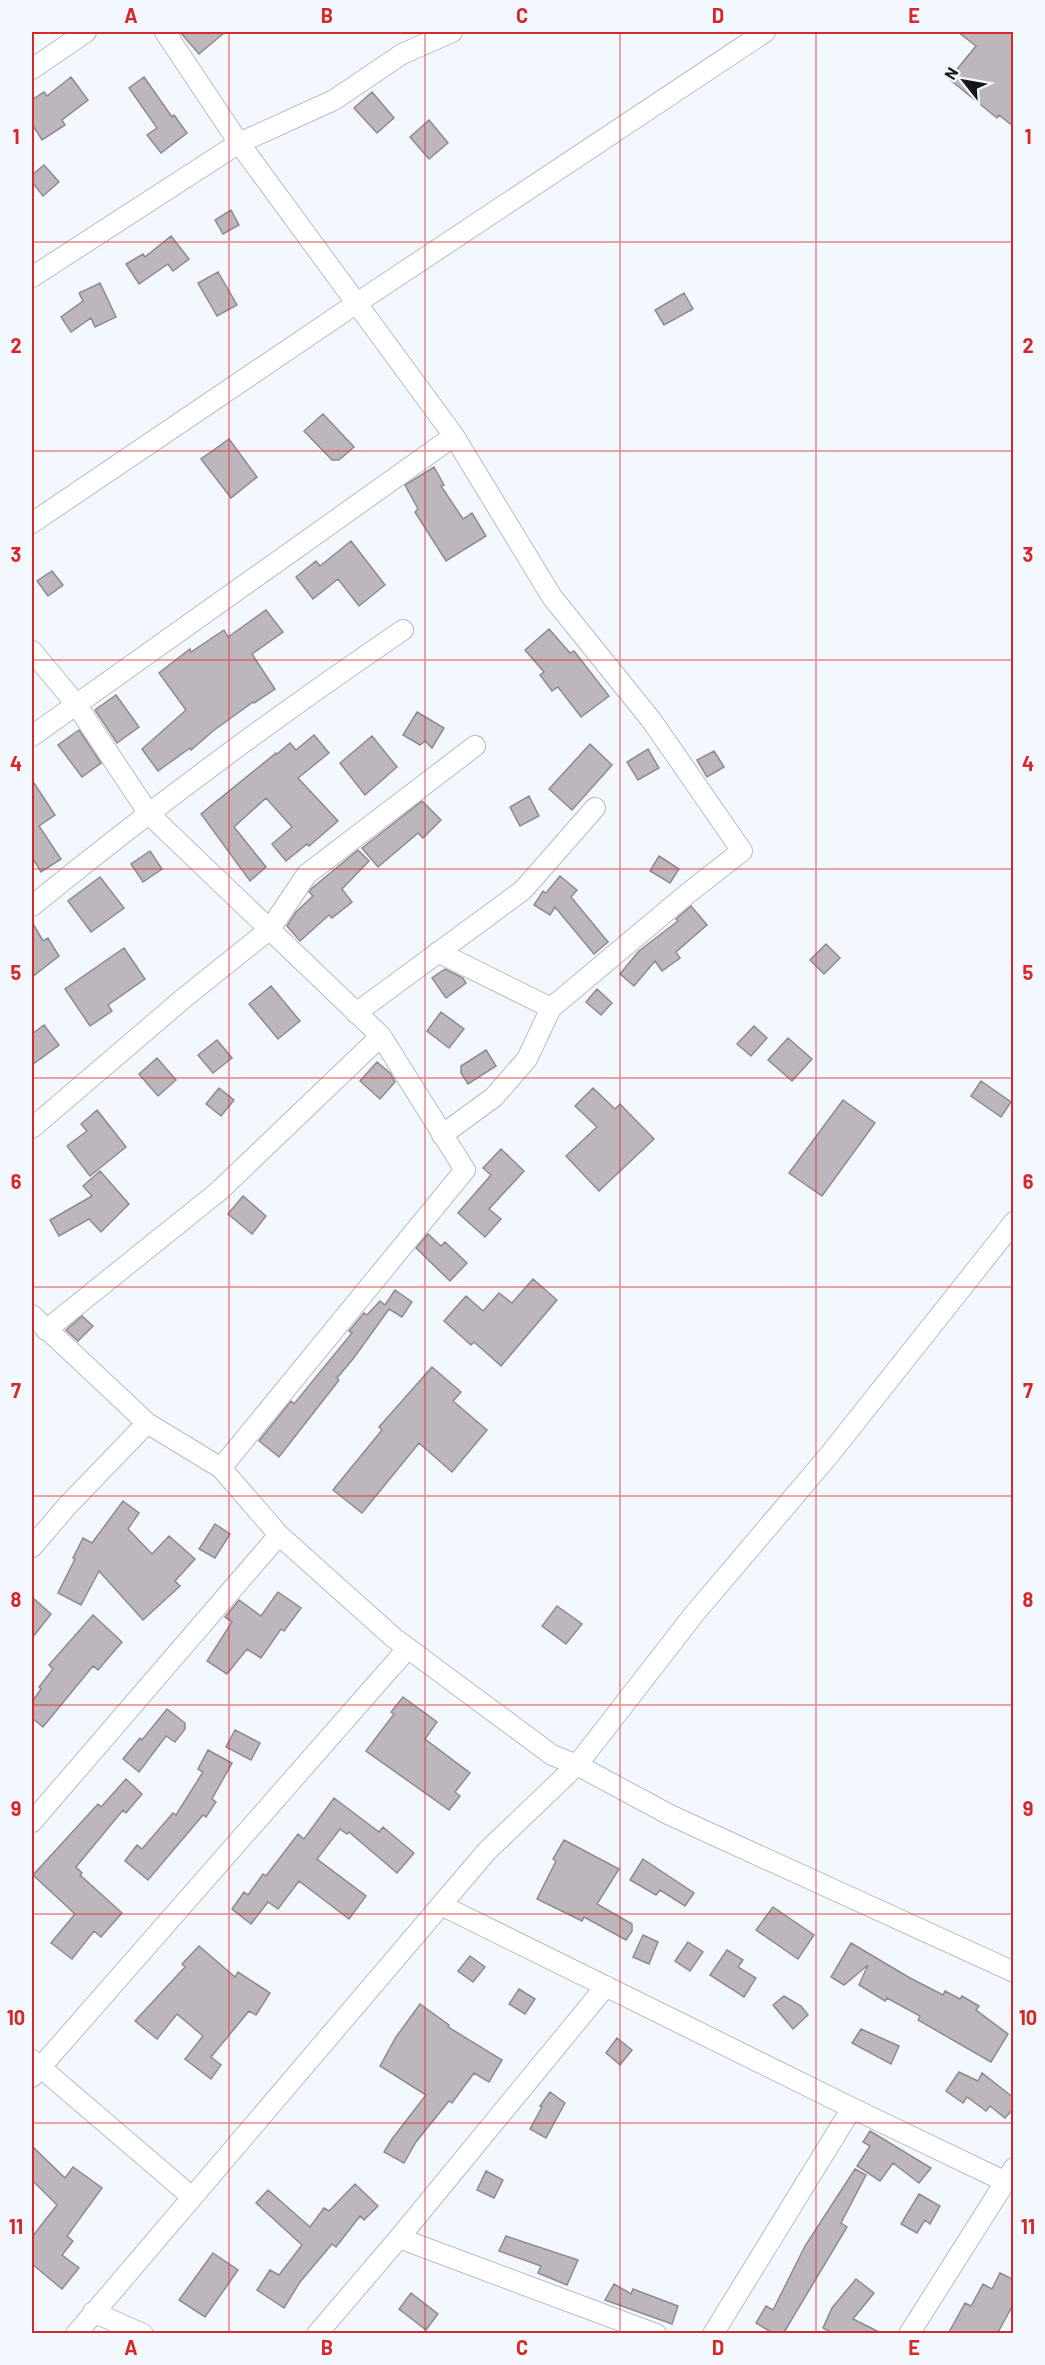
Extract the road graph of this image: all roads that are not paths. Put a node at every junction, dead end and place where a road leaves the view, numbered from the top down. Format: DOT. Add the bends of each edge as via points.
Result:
graph roads {
  1 [pos="86,32"];
  2 [pos="165,32"];
  3 [pos="452,32"];
  4 [pos="765,32"];
  5 [pos="32,69"];
  6 [pos="239,142"];
  7 [pos="32,277"];
  8 [pos="357,303"];
  9 [pos="454,436"];
  10 [pos="32,523"];
  11 [pos="403,630"];
  12 [pos="32,651"];
  13 [pos="76,704"];
  14 [pos="32,736"];
  15 [pos="475,746"];
  16 [pos="595,808"];
  17 [pos="149,814"];
  18 [pos="32,906"];
  19 [pos="270,929"];
  20 [pos="438,952"];
  21 [pos="552,1008"];
  22 [pos="356,1013"];
  23 [pos="381,1036"];
  24 [pos="32,1128"];
  25 [pos="442,1135"];
  26 [pos="1014,1222"];
  27 [pos="32,1315"];
  28 [pos="46,1330"];
  29 [pos="147,1423"];
  30 [pos="221,1468"];
  31 [pos="279,1535"];
  32 [pos="32,1547"];
  33 [pos="408,1648"];
  34 [pos="576,1765"];
  35 [pos="32,1822"];
  36 [pos="441,1905"];
  37 [pos="1014,1972"];
  38 [pos="606,1986"];
  39 [pos="34,2068"];
  40 [pos="852,2108"];
  41 [pos="1010,2175"];
  42 [pos="192,2197"];
  43 [pos="399,2238"];
  44 [pos="93,2312"];
  45 [pos="76,2334"];
  46 [pos="143,2334"];
  47 [pos="317,2334"];
  48 [pos="656,2334"];
  49 [pos="713,2334"];
  50 [pos="909,2334"];
  1 -- 5 [label="street"];
  2 -- 6 [label="street"];
  3 -- 6 [label="street" via="402,54 334,100"];
  4 -- 8 [label="street"];
  6 -- 7 [label="street"];
  6 -- 8 [label="street"];
  8 -- 9 [label="street"];
  8 -- 10 [label="street"];
  9 -- 13 [label="street"];
  9 -- 21 [label="street" via="552,597 652,721 742,851"];
  11 -- 17 [label="street" via="307,695"];
  12 -- 13 [label="street"];
  13 -- 14 [label="street"];
  13 -- 17 [label="street"];
  15 -- 19 [label="street" via="307,873"];
  16 -- 20 [label="street" via="523,890"];
  17 -- 18 [label="street"];
  17 -- 19 [label="street"];
  19 -- 22 [label="street"];
  19 -- 24 [label="street"];
  20 -- 21 [label="street"];
  20 -- 22 [label="street"];
  21 -- 25 [label="street" via="527,1059 494,1097"];
  22 -- 23 [label="street"];
  23 -- 25 [label="street"];
  23 -- 28 [label="street" via="219,1191"];
  25 -- 30 [label="street" via="465,1170"];
  26 -- 34 [label="street"];
  27 -- 28 [label="street"];
  28 -- 29 [label="street"];
  29 -- 30 [label="street"];
  29 -- 32 [label="street"];
  30 -- 31 [label="street"];
  31 -- 33 [label="street"];
  31 -- 35 [label="street"];
  33 -- 34 [label="street" via="552,1755"];
  33 -- 39 [label="street"];
  34 -- 36 [label="street" via="487,1851"];
  34 -- 37 [label="street" via="670,1815"];
  36 -- 38 [label="street"];
  36 -- 42 [label="street"];
  38 -- 40 [label="street"];
  38 -- 43 [label="street"];
  39 -- 42 [label="street"];
  40 -- 41 [label="street"];
  40 -- 49 [label="street"];
  41 -- 50 [label="street"];
  42 -- 44 [label="street"];
  43 -- 47 [label="street"];
  43 -- 48 [label="street"];
  44 -- 45 [label="street"];
  44 -- 46 [label="street"];
}
